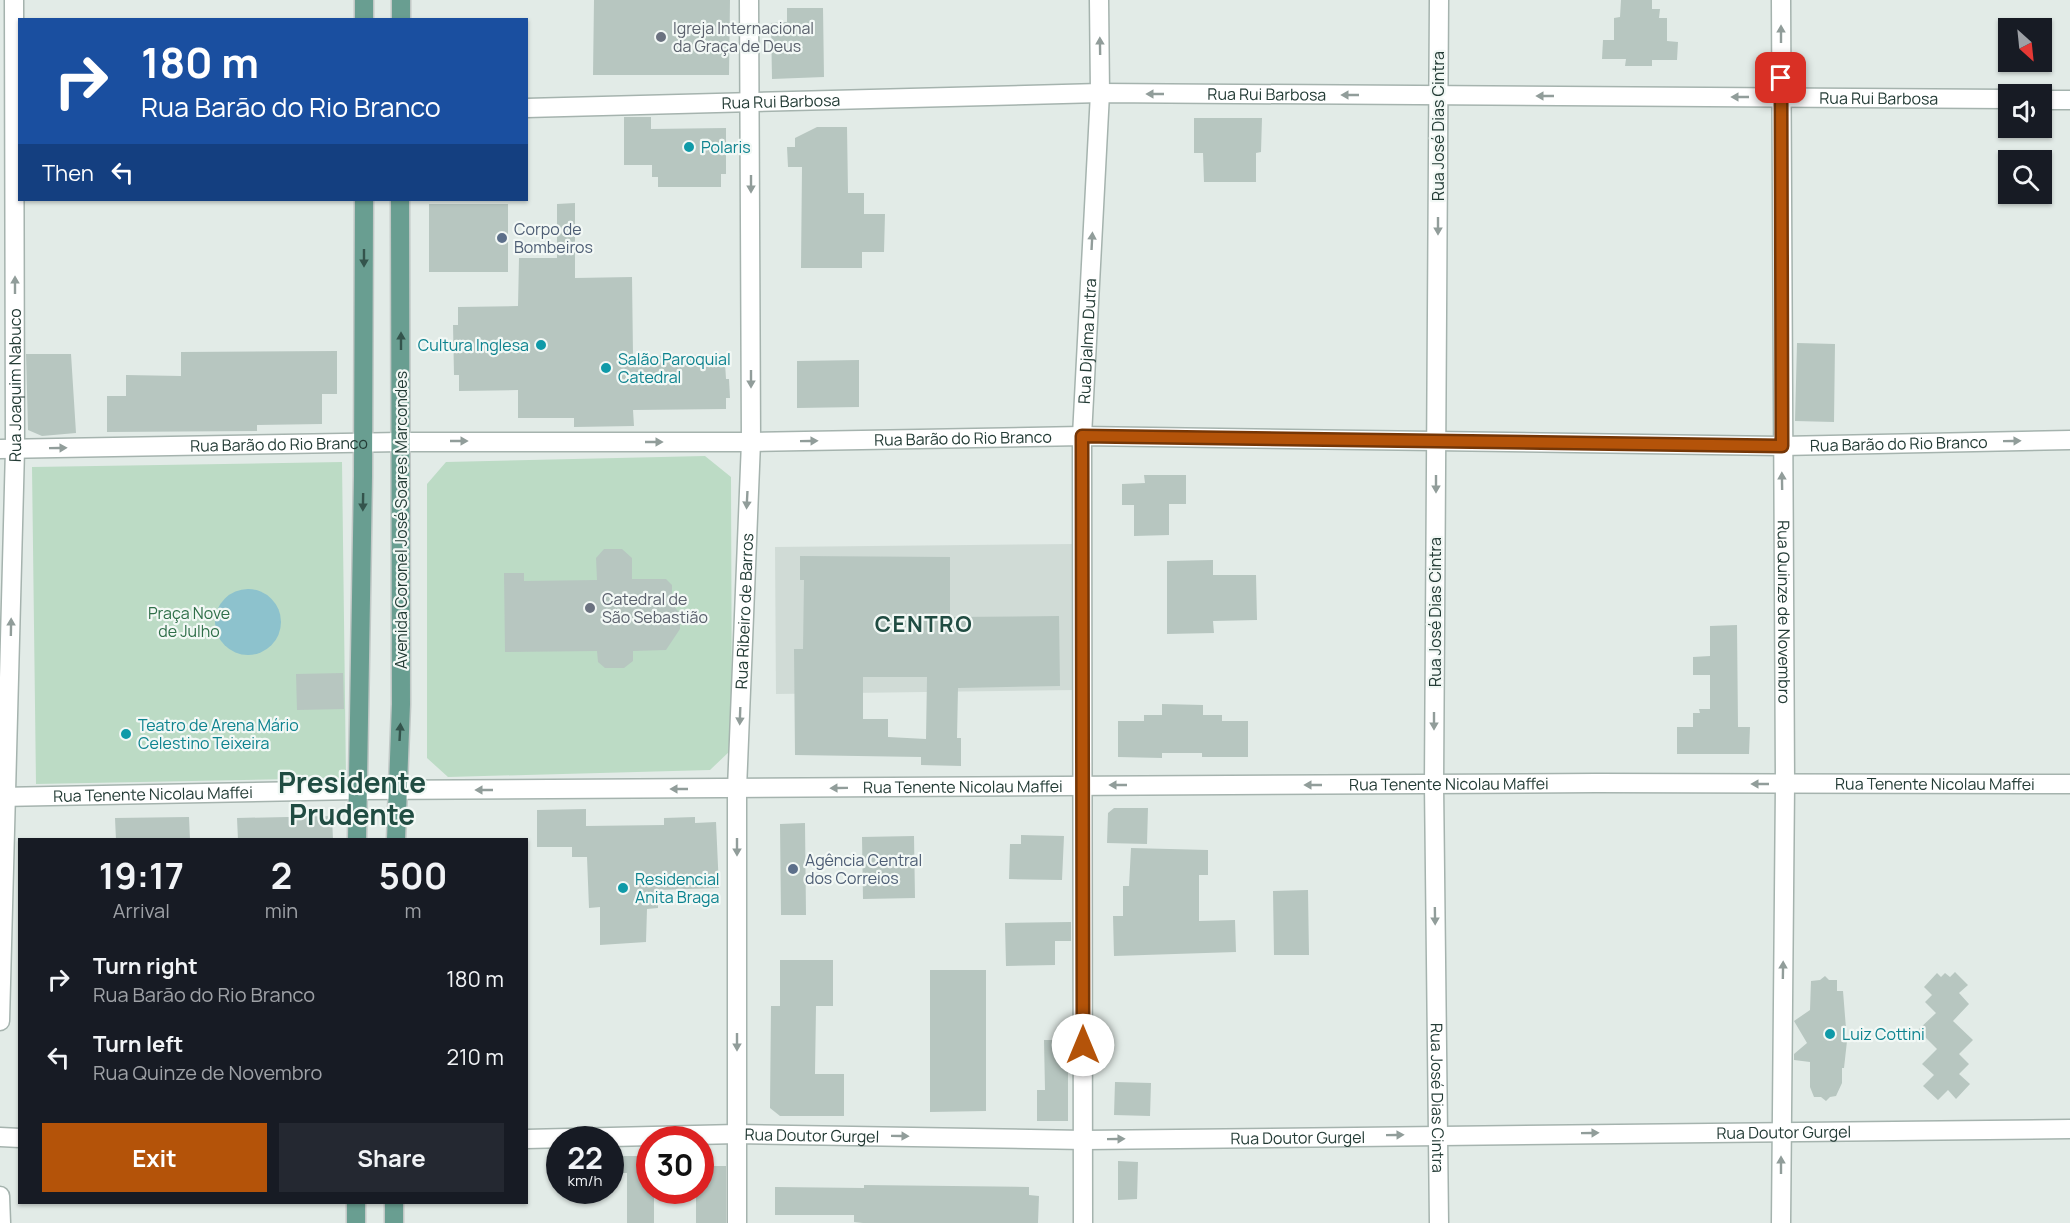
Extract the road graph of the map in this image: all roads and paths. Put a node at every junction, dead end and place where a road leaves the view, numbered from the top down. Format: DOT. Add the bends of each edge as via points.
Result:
graph roads {
  1 [pos="14,0"];
  2 [pos="364,0"];
  3 [pos="401,0"];
  4 [pos="749,0"];
  5 [pos="1099,0"];
  6 [pos="1439,0"];
  7 [pos="1781,0"];
  8 [pos="364,18"];
  9 [pos="401,18"];
  10 [pos="1100,93"];
  11 [pos="1439,96"];
  12 [pos="1781,97"];
  13 [pos="1998,99"];
  14 [pos="2052,100"];
  15 [pos="2070,100"];
  16 [pos="751,102"];
  17 [pos="528,108"];
  18 [pos="11,111"];
  19 [pos="364,201"];
  20 [pos="400,201"];
  21 [pos="1082,436"];
  22 [pos="1436,440"];
  23 [pos="2070,440"];
  24 [pos="401,442"];
  25 [pos="751,442"];
  26 [pos="363,444"];
  27 [pos="1782,446"];
  28 [pos="8,449"];
  29 [pos="1434,784"];
  30 [pos="1785,784"];
  31 [pos="2070,784"];
  32 [pos="1081,785"];
  33 [pos="737,789"];
  34 [pos="358,790"];
  35 [pos="397,790"];
  36 [pos="4,797"];
  37 [pos="357,838"];
  38 [pos="396,838"];
  39 [pos="0,1021"];
  40 [pos="2070,1128"];
  41 [pos="1780,1130"];
  42 [pos="737,1134"];
  43 [pos="1439,1135"];
  44 [pos="0,1137"];
  45 [pos="18,1138"];
  46 [pos="528,1138"];
  47 [pos="1084,1140"];
  48 [pos="0,1196"];
  49 [pos="356,1204"];
  50 [pos="394,1204"];
  51 [pos="2,1223"];
  52 [pos="356,1223"];
  53 [pos="394,1223"];
  54 [pos="737,1223"];
  55 [pos="1083,1223"];
  56 [pos="1439,1223"];
  57 [pos="1781,1223"];
  1 -- 18 [label="street, Rua Joaquim Nabuco"];
  2 -- 8 [label="main road"];
  3 -- 9 [label="main road"];
  4 -- 16 [label="street, Rua Ribeiro de Barros"];
  10 -- 5 [label="street, Rua Djalma Dutra, one-way"];
  6 -- 11 [label="street, Rua José Dias Cintra"];
  12 -- 7 [label="street, Rua Quinze de Novembro, one-way"];
  11 -- 10 [label="street, Rua Rui Barbosa, one-way"];
  10 -- 16 [label="street, Rua Rui Barbosa"];
  21 -- 10 [label="street, Rua Djalma Dutra, one-way"];
  12 -- 11 [label="street, Rua Rui Barbosa, one-way"];
  11 -- 22 [label="street, Rua José Dias Cintra, one-way"];
  12 -- 13 [label="street, Rua Rui Barbosa"];
  12 -- 27 [label="street, Rua Quinze de Novembro"];
  14 -- 15 [label="street"];
  16 -- 17 [label="street, Rua Rui Barbosa"];
  16 -- 25 [label="street, Rua Ribeiro de Barros, one-way"];
  28 -- 18 [label="street, Rua Joaquim Nabuco, one-way"];
  19 -- 26 [label="main road, one-way"];
  24 -- 20 [label="main road, Avenida Coronel José Soares Marcondes, one-way"];
  21 -- 22 [label="street, Rua Barão do Rio Branco"];
  25 -- 21 [label="street, Rua Barão do Rio Branco, one-way"];
  21 -- 32 [label="street, Rua Djalma Dutra"];
  22 -- 27 [label="street, Rua Barão do Rio Branco"];
  22 -- 29 [label="street, Rua José Dias Cintra, one-way"];
  27 -- 23 [label="street, Rua Barão do Rio Branco, one-way"];
  24 -- 25 [label="street, Rua Barão do Rio Branco, one-way"];
  24 -- 26 [label="street, Rua Barão do Rio Branco"];
  35 -- 24 [label="main road, Avenida Coronel José Soares Marcondes, one-way"];
  25 -- 33 [label="street, Rua Ribeiro de Barros, one-way"];
  28 -- 26 [label="street, Rua Barão do Rio Branco, one-way"];
  26 -- 34 [label="main road, one-way"];
  30 -- 27 [label="street, Rua Quinze de Novembro, one-way"];
  36 -- 28 [label="street, Rua Joaquim Nabuco, one-way"];
  30 -- 29 [label="street, Rua Tenente Nicolau Maffei, one-way"];
  29 -- 32 [label="street, Rua Tenente Nicolau Maffei, one-way"];
  29 -- 43 [label="street, Rua José Dias Cintra, one-way"];
  30 -- 31 [label="street, Rua Tenente Nicolau Maffei"];
  41 -- 30 [label="street, Rua Quinze de Novembro, one-way"];
  32 -- 33 [label="street, Rua Tenente Nicolau Maffei, one-way"];
  32 -- 47 [label="street, Rua Djalma Dutra"];
  33 -- 35 [label="street, Rua Tenente Nicolau Maffei, one-way"];
  33 -- 42 [label="street, Rua Ribeiro de Barros, one-way"];
  34 -- 35 [label="street, Rua Tenente Nicolau Maffei"];
  34 -- 36 [label="street, Rua Tenente Nicolau Maffei"];
  34 -- 37 [label="main road"];
  35 -- 38 [label="main road, Avenida Coronel José Soares Marcondes"];
  36 -- 39 [label="street, Rua Joaquim Nabuco"];
  40 -- 41 [label="street, Rua Doutor Gurgel"];
  43 -- 41 [label="street, Rua Doutor Gurgel, one-way"];
  57 -- 41 [label="street, Rua Quinze de Novembro, one-way"];
  42 -- 46 [label="street, Rua Doutor Gurgel"];
  42 -- 47 [label="street, Rua Doutor Gurgel, one-way"];
  42 -- 54 [label="street, Rua Ribeiro de Barros"];
  47 -- 43 [label="street, Rua Doutor Gurgel, one-way"];
  43 -- 56 [label="street, Rua José Dias Cintra"];
  44 -- 45 [label="street"];
  47 -- 55 [label="street, Rua Djalma Dutra"];
  48 -- 51 [label="street"];
  49 -- 52 [label="main road"];
  50 -- 53 [label="main road"];
}
